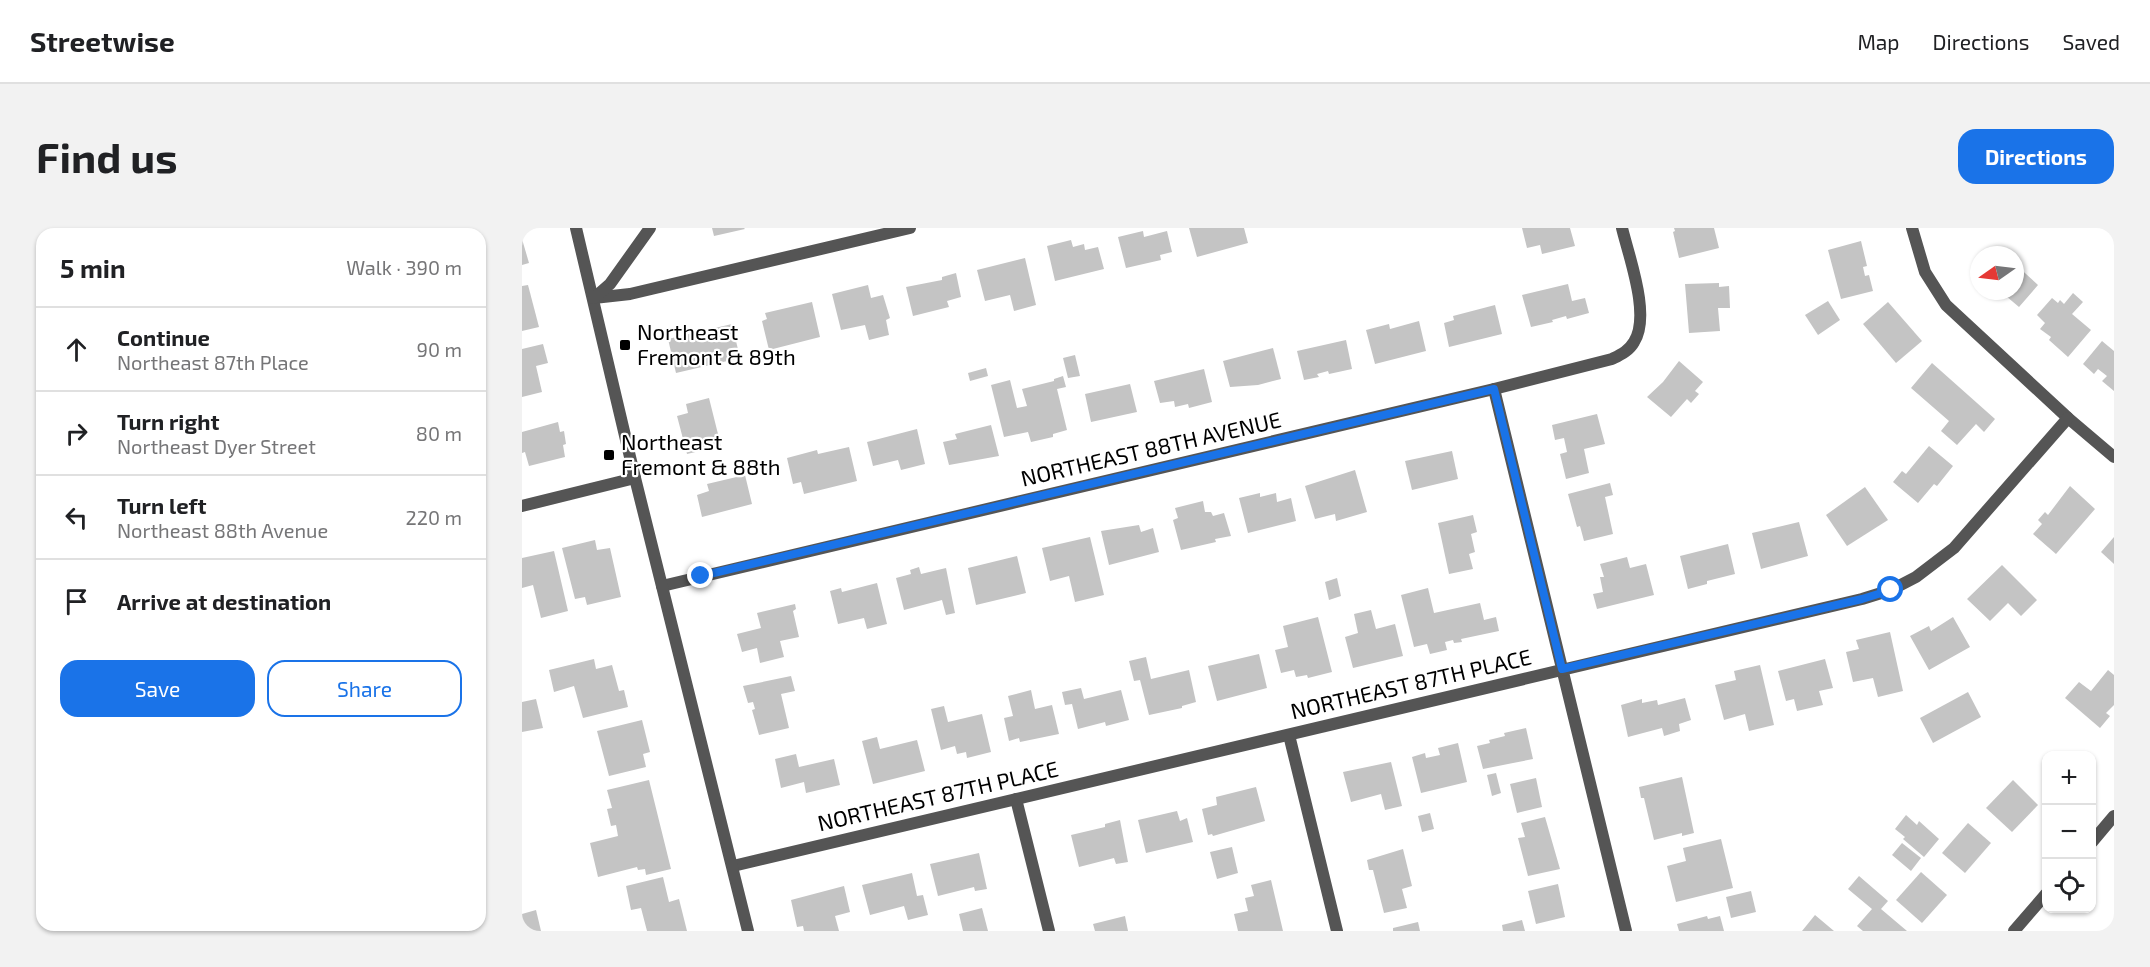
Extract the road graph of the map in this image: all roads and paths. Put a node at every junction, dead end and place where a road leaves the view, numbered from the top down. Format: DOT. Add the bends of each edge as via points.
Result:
graph roads {
  1 [pos="576,228"];
  2 [pos="650,228"];
  3 [pos="910,228"];
  4 [pos="1622,228"];
  5 [pos="1912,228"];
  6 [pos="594,298"];
  7 [pos="1494,389"];
  8 [pos="2068,418"];
  9 [pos="2114,457"];
  10 [pos="635,478"];
  11 [pos="522,506"];
  12 [pos="662,585"];
  13 [pos="1562,669"];
  14 [pos="1289,735"];
  15 [pos="1016,799"];
  16 [pos="2114,816"];
  17 [pos="2096,836"];
  18 [pos="733,866"];
  19 [pos="2042,899"];
  20 [pos="748,931"];
  21 [pos="1049,931"];
  22 [pos="1337,931"];
  23 [pos="1626,931"];
  24 [pos="2014,931"];
  1 -- 6 [label="street"];
  2 -- 6 [label="street" via="610,284"];
  3 -- 6 [label="street" via="630,294"];
  4 -- 7 [label="street, NORTHEAST 88TH AVENUE" via="1640,316 1634,343 1612,359"];
  5 -- 8 [label="street" via="1925,272 1946,305"];
  6 -- 10 [label="street"];
  7 -- 12 [label="street, NORTHEAST 88TH AVENUE"];
  7 -- 13 [label="street"];
  8 -- 9 [label="street"];
  8 -- 13 [label="street, NORTHEAST 87TH PLACE" via="1954,548 1899,585 1862,599"];
  10 -- 11 [label="street"];
  10 -- 12 [label="street"];
  12 -- 18 [label="street"];
  13 -- 14 [label="street, NORTHEAST 87TH PLACE"];
  13 -- 23 [label="street"];
  14 -- 15 [label="street, NORTHEAST 87TH PLACE"];
  14 -- 22 [label="street"];
  15 -- 18 [label="street, NORTHEAST 87TH PLACE"];
  15 -- 21 [label="street"];
  16 -- 17 [label="street"];
  18 -- 20 [label="street"];
  19 -- 24 [label="street"];
}
